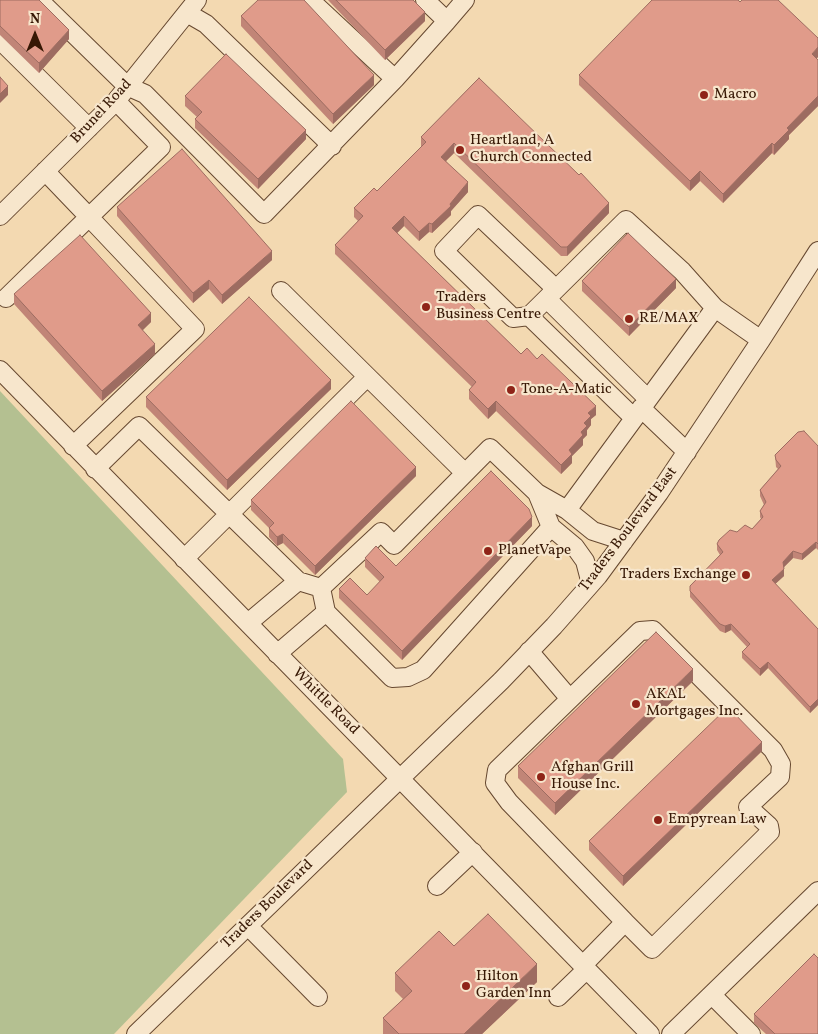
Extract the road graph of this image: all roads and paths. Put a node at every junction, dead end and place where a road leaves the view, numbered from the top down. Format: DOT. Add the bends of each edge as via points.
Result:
graph roads {
  1 [pos="39,0"];
  2 [pos="310,0"];
  3 [pos="425,0"];
  4 [pos="465,0"];
  5 [pos="192,6"];
  6 [pos="447,21"];
  7 [pos="0,40"];
  8 [pos="395,79"];
  9 [pos="127,86"];
  10 [pos="116,101"];
  11 [pos="89,128"];
  12 [pos="332,146"];
  13 [pos="45,171"];
  14 [pos="0,216"];
  15 [pos="89,217"];
  16 [pos="816,260"];
  17 [pos="281,291"];
  18 [pos="551,294"];
  19 [pos="6,298"];
  20 [pos="715,308"];
  21 [pos="530,316"];
  22 [pos="761,340"];
  23 [pos="0,370"];
  24 [pos="367,377"];
  25 [pos="641,408"];
  26 [pos="73,446"];
  27 [pos="687,452"];
  28 [pos="95,468"];
  29 [pos="465,473"];
  30 [pos="537,493"];
  31 [pos="567,510"];
  32 [pos="230,514"];
  33 [pos="551,527"];
  34 [pos="624,541"];
  35 [pos="184,559"];
  36 [pos="298,581"];
  37 [pos="591,584"];
  38 [pos="321,588"];
  39 [pos="326,612"];
  40 [pos="248,623"];
  41 [pos="529,652"];
  42 [pos="278,654"];
  43 [pos="570,699"];
  44 [pos="400,777"];
  45 [pos="474,852"];
  46 [pos="437,886"];
  47 [pos="818,891"];
  48 [pos="625,922"];
  49 [pos="248,926"];
  50 [pos="585,967"];
  51 [pos="712,995"];
  52 [pos="558,996"];
  53 [pos="318,997"];
  54 [pos="136,1034"];
  55 [pos="650,1034"];
  56 [pos="672,1034"];
  57 [pos="751,1034"];
  1 -- 9 [label="street"];
  2 -- 8 [label="street"];
  3 -- 6 [label="street"];
  4 -- 6 [label="street"];
  5 -- 9 [label="street, Brunel Road"];
  5 -- 12 [label="street" via="206,24"];
  6 -- 8 [label="street"];
  7 -- 11 [label="street"];
  8 -- 12 [label="street"];
  9 -- 10 [label="street, Brunel Road"];
  9 -- 12 [label="street" via="145,94 264,214"];
  10 -- 11 [label="street, Brunel Road"];
  10 -- 15 [label="street" via="161,147"];
  11 -- 13 [label="street, Brunel Road"];
  13 -- 14 [label="street, Brunel Road"];
  13 -- 15 [label="street"];
  15 -- 19 [label="street"];
  15 -- 26 [label="street" via="195,329"];
  16 -- 22 [label="street, Traders Boulevard East"];
  17 -- 24 [label="street"];
  18 -- 20 [label="street" via="626,220 682,271"];
  18 -- 21 [label="street"];
  18 -- 21 [label="street" via="478,216 444,251 513,318"];
  18 -- 25 [label="street"];
  20 -- 22 [label="street"];
  20 -- 25 [label="street"];
  21 -- 25 [label="street"];
  22 -- 27 [label="street, Traders Boulevard East"];
  23 -- 26 [label="street, Whittle Road"];
  24 -- 29 [label="street"];
  24 -- 32 [label="street"];
  25 -- 27 [label="street"];
  25 -- 31 [label="street"];
  26 -- 28 [label="street, Whittle Road"];
  27 -- 34 [label="street, Traders Boulevard East"];
  28 -- 32 [label="street" via="139,426"];
  28 -- 35 [label="street, Whittle Road"];
  29 -- 30 [label="street" via="490,448"];
  29 -- 38 [label="street" via="394,545 381,532"];
  30 -- 31 [label="street"];
  30 -- 33 [label="street"];
  31 -- 34 [label="street" via="592,531"];
  32 -- 35 [label="street"];
  32 -- 36 [label="street"];
  33 -- 37 [label="street" via="575,547 585,561"];
  33 -- 39 [label="street" via="423,670 408,677 392,678"];
  34 -- 37 [label="street, Traders Boulevard East"];
  35 -- 40 [label="street, Whittle Road"];
  36 -- 38 [label="street"];
  36 -- 40 [label="street"];
  37 -- 41 [label="street, Traders Boulevard East"];
  38 -- 39 [label="street"];
  39 -- 42 [label="street"];
  40 -- 42 [label="street, Whittle Road"];
  41 -- 43 [label="street"];
  41 -- 44 [label="street, Traders Boulevard East"];
  42 -- 44 [label="street, Whittle Road"];
  43 -- 48 [label="street" via="497,770 495,783 508,802"];
  43 -- 48 [label="street" via="640,631 653,630 773,750 781,764 780,777 748,807 769,826 770,832 652,949"];
  44 -- 45 [label="street, Whittle Road"];
  44 -- 49 [label="street, Traders Boulevard"];
  45 -- 46 [label="street"];
  45 -- 50 [label="street, Whittle Road"];
  47 -- 51 [label="street"];
  48 -- 50 [label="street"];
  49 -- 53 [label="street"];
  49 -- 54 [label="street, Traders Boulevard"];
  50 -- 52 [label="street"];
  50 -- 55 [label="street, Whittle Road"];
  51 -- 56 [label="street"];
  51 -- 57 [label="street"];
}
